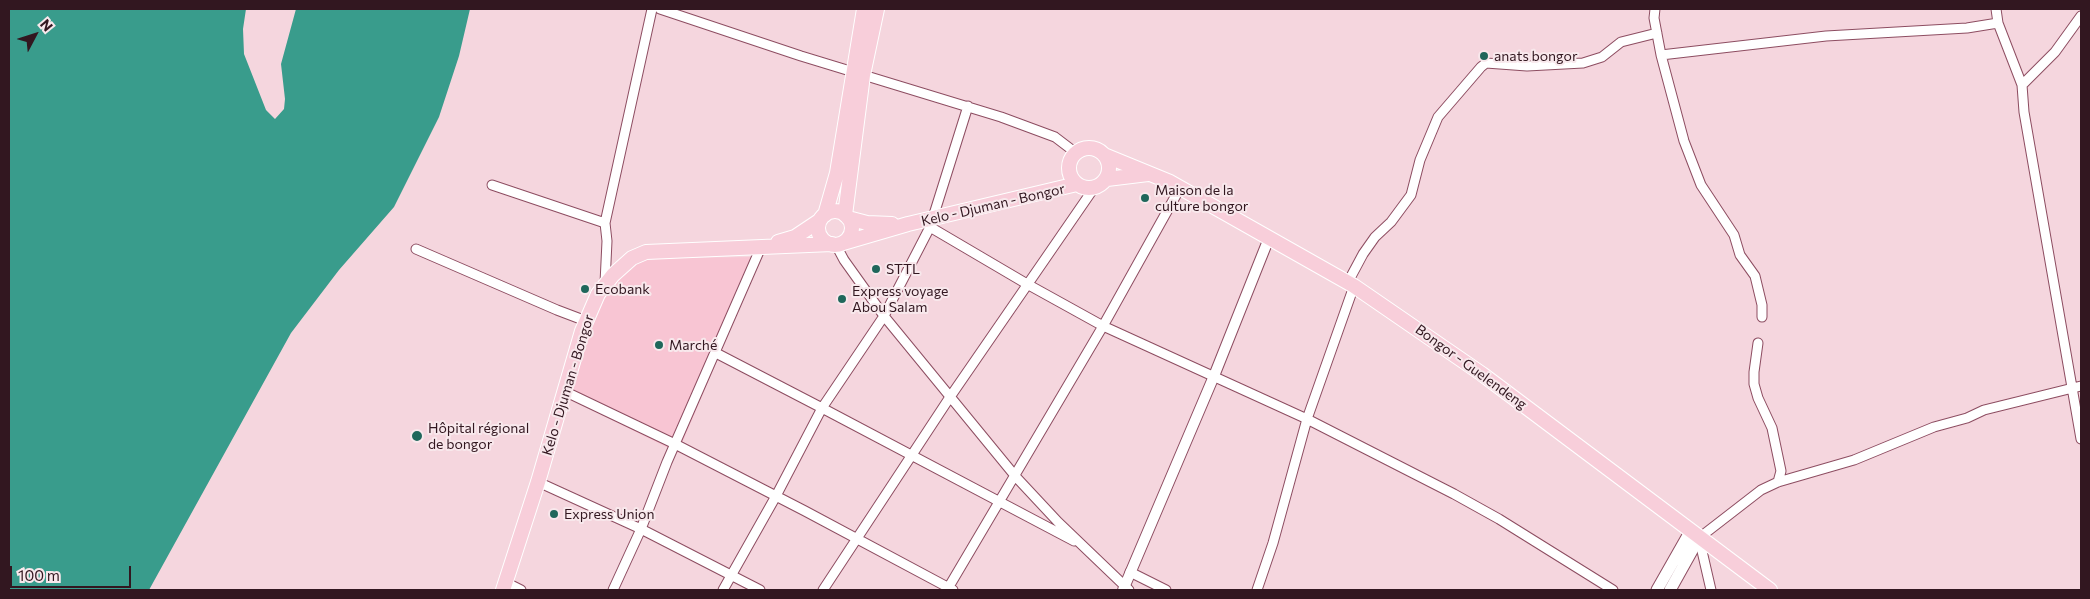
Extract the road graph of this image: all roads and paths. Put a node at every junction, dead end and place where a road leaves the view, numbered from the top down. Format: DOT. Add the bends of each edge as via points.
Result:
graph roads {
  1 [pos="652,9"];
  2 [pos="660,9"];
  3 [pos="864,9"];
  4 [pos="877,9"];
  5 [pos="1655,9"];
  6 [pos="1996,9"];
  7 [pos="2081,16"];
  8 [pos="1998,23"];
  9 [pos="1657,33"];
  10 [pos="1661,55"];
  11 [pos="858,73"];
  12 [pos="2022,85"];
  13 [pos="968,106"];
  14 [pos="1104,155"];
  15 [pos="1073,158"];
  16 [pos="1152,174"];
  17 [pos="1107,179"];
  18 [pos="1077,184"];
  19 [pos="492,185"];
  20 [pos="1094,188"];
  21 [pos="1180,188"];
  22 [pos="1037,195"];
  23 [pos="846,216"];
  24 [pos="822,218"];
  25 [pos="604,223"];
  26 [pos="932,223"];
  27 [pos="908,224"];
  28 [pos="1269,238"];
  29 [pos="837,244"];
  30 [pos="761,247"];
  31 [pos="416,249"];
  32 [pos="605,284"];
  33 [pos="1027,284"];
  34 [pos="1351,284"];
  35 [pos="884,316"];
  36 [pos="1762,317"];
  37 [pos="586,321"];
  38 [pos="1103,326"];
  39 [pos="1758,343"];
  40 [pos="716,353"];
  41 [pos="1214,376"];
  42 [pos="2081,386"];
  43 [pos="2072,389"];
  44 [pos="564,391"];
  45 [pos="950,397"];
  46 [pos="822,408"];
  47 [pos="1307,419"];
  48 [pos="2081,440"];
  49 [pos="675,444"];
  50 [pos="912,456"];
  51 [pos="1016,476"];
  52 [pos="538,482"];
  53 [pos="1778,482"];
  54 [pos="776,496"];
  55 [pos="999,502"];
  56 [pos="641,529"];
  57 [pos="1695,535"];
  58 [pos="858,539"];
  59 [pos="1084,547"];
  60 [pos="1130,572"];
  61 [pos="732,576"];
  62 [pos="504,586"];
  63 [pos="1126,588"];
  64 [pos="949,589"];
  65 [pos="521,590"];
  66 [pos="613,590"];
  67 [pos="723,590"];
  68 [pos="760,590"];
  69 [pos="823,590"];
  70 [pos="1166,590"];
  71 [pos="1257,590"];
  72 [pos="1613,590"];
  73 [pos="1656,590"];
  74 [pos="1670,590"];
  75 [pos="1711,590"];
  76 [pos="1770,590"];
  1 -- 25 [label="street"];
  2 -- 11 [label="street"];
  3 -- 11 [label="highway"];
  4 -- 11 [label="highway"];
  5 -- 9 [label="street"];
  6 -- 8 [label="street"];
  7 -- 12 [label="street" via="2055,52"];
  8 -- 10 [label="street" via="1968,28 1826,36"];
  8 -- 12 [label="street"];
  9 -- 10 [label="street"];
  9 -- 34 [label="street" via="1621,42 1602,57 1583,63 1527,66 1486,63 1481,67 1438,117 1420,160 1411,195 1363,254"];
  10 -- 36 [label="street" via="1696,174 1734,235 1740,256 1754,276"];
  11 -- 13 [label="street"];
  11 -- 23 [label="highway"];
  11 -- 24 [label="highway" via="837,174"];
  12 -- 43 [label="street"];
  13 -- 15 [label="street" via="1055,137"];
  13 -- 26 [label="street"];
  14 -- 15 [label="highway" via="1087,148"];
  14 -- 16 [label="highway, Bongor - Guelendeng"];
  14 -- 17 [label="highway" via="1109,166"];
  15 -- 18 [label="highway" via="1070,174"];
  15 -- 22 [label="highway" via="1055,182"];
  16 -- 17 [label="highway"];
  16 -- 21 [label="highway, Bongor - Guelendeng"];
  17 -- 20 [label="highway"];
  18 -- 20 [label="highway"];
  18 -- 22 [label="highway, Kelo - Djuman - Bongor"];
  19 -- 25 [label="street"];
  20 -- 33 [label="street"];
  21 -- 28 [label="highway, Bongor - Guelendeng"];
  21 -- 38 [label="street"];
  22 -- 26 [label="highway, Kelo - Djuman - Bongor"];
  23 -- 24 [label="highway" via="833,211"];
  23 -- 27 [label="highway, Kelo - Djuman - Bongor" via="866,223"];
  23 -- 29 [label="highway" via="851,232"];
  24 -- 29 [label="highway" via="818,230 821,238"];
  24 -- 30 [label="highway, Kelo - Djuman - Bongor" via="795,237"];
  25 -- 32 [label="street" via="607,241"];
  26 -- 27 [label="highway, Kelo - Djuman - Bongor"];
  26 -- 33 [label="street"];
  26 -- 35 [label="street"];
  27 -- 29 [label="highway, Kelo - Djuman - Bongor"];
  28 -- 34 [label="highway, Bongor - Guelendeng"];
  28 -- 41 [label="street"];
  29 -- 30 [label="highway, Kelo - Djuman - Bongor"];
  29 -- 35 [label="street" via="844,260"];
  30 -- 32 [label="highway, Kelo - Djuman - Bongor" via="646,252 632,258"];
  30 -- 40 [label="street"];
  31 -- 37 [label="street"];
  32 -- 37 [label="highway, Kelo - Djuman - Bongor"];
  33 -- 38 [label="street"];
  33 -- 45 [label="street"];
  34 -- 47 [label="street"];
  34 -- 57 [label="highway, Bongor - Guelendeng" via="1482,374"];
  35 -- 45 [label="street"];
  35 -- 46 [label="street"];
  37 -- 44 [label="highway, Kelo - Djuman - Bongor"];
  38 -- 41 [label="street"];
  38 -- 51 [label="street"];
  39 -- 53 [label="street" via="1754,384 1772,428 1781,471"];
  40 -- 46 [label="street"];
  40 -- 49 [label="street"];
  41 -- 47 [label="street"];
  41 -- 60 [label="street"];
  42 -- 43 [label="street"];
  43 -- 48 [label="street"];
  43 -- 53 [label="street" via="1984,410 1854,460"];
  44 -- 49 [label="street"];
  44 -- 52 [label="highway, Kelo - Djuman - Bongor"];
  45 -- 50 [label="street"];
  45 -- 51 [label="street"];
  46 -- 50 [label="street"];
  46 -- 54 [label="street"];
  47 -- 71 [label="street"];
  47 -- 72 [label="street" via="1499,518"];
  49 -- 54 [label="street"];
  49 -- 56 [label="street"];
  50 -- 55 [label="street"];
  50 -- 58 [label="street"];
  51 -- 55 [label="street"];
  51 -- 59 [label="street"];
  52 -- 56 [label="street"];
  52 -- 62 [label="highway, Kelo - Djuman - Bongor"];
  53 -- 57 [label="street"];
  54 -- 58 [label="street"];
  54 -- 61 [label="street"];
  55 -- 59 [label="street"];
  55 -- 64 [label="street"];
  56 -- 61 [label="street"];
  56 -- 66 [label="street"];
  57 -- 73 [label="main road"];
  57 -- 74 [label="main road"];
  57 -- 75 [label="street"];
  57 -- 76 [label="highway, Bongor - Guelendeng"];
  58 -- 64 [label="street"];
  58 -- 69 [label="street"];
  59 -- 63 [label="street"];
  60 -- 63 [label="street"];
  60 -- 70 [label="street"];
  61 -- 67 [label="street"];
  61 -- 68 [label="street"];
  62 -- 65 [label="street"];
}
